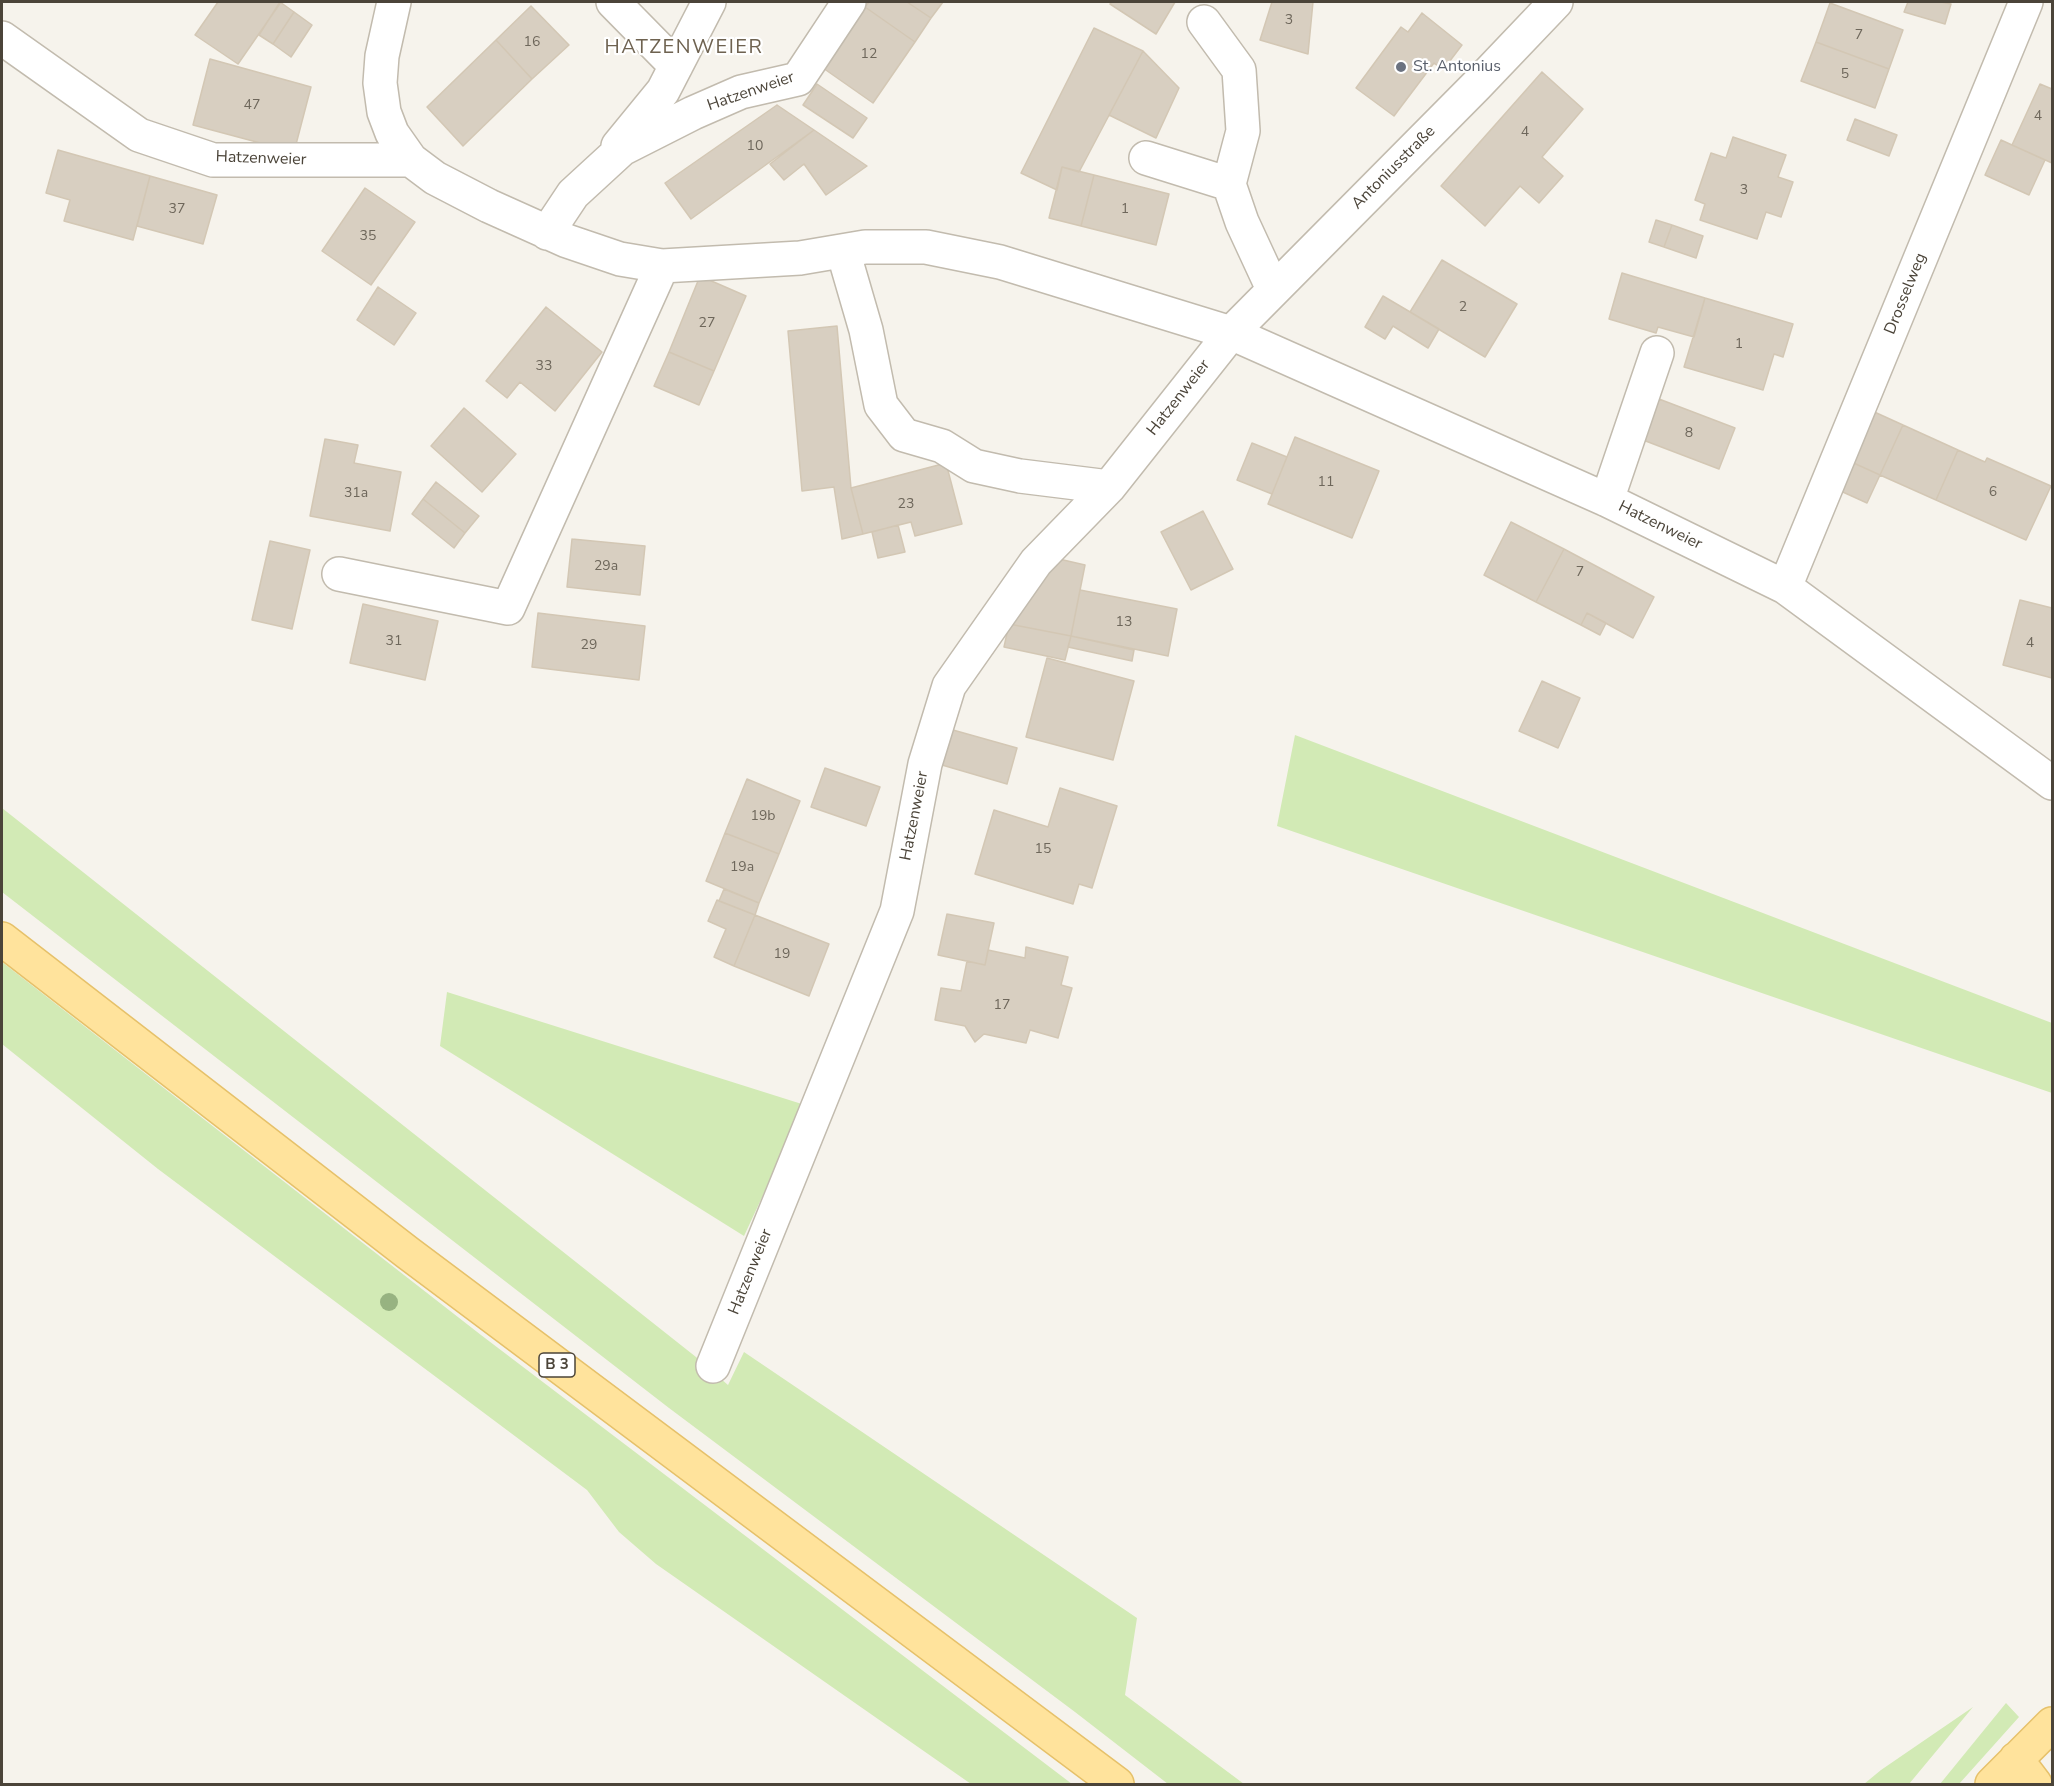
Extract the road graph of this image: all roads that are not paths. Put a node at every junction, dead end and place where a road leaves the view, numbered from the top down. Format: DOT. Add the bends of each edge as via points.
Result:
graph roads {
  1 [pos="394,2"];
  2 [pos="613,2"];
  3 [pos="709,2"];
  4 [pos="849,2"];
  5 [pos="1556,2"];
  6 [pos="2026,2"];
  7 [pos="1204,22"];
  8 [pos="2,38"];
  9 [pos="676,66"];
  10 [pos="1146,158"];
  11 [pos="411,160"];
  12 [pos="596,173"];
  13 [pos="1230,184"];
  14 [pos="547,233"];
  15 [pos="843,250"];
  16 [pos="662,266"];
  17 [pos="1273,289"];
  18 [pos="1231,333"];
  19 [pos="1657,353"];
  20 [pos="1109,487"];
  21 [pos="1607,500"];
  22 [pos="339,574"];
  23 [pos="1785,587"];
  24 [pos="2052,783"];
  25 [pos="2,939"];
  26 [pos="714,1366"];
  27 [pos="2052,1724"];
  28 [pos="2026,1772"];
  29 [pos="1117,1785"];
  30 [pos="1992,1785"];
  1 -- 11 [label="street, Hatzenweier" via="380,83 392,133"];
  2 -- 9 [label="street"];
  3 -- 9 [label="street, Hatzenweier"];
  4 -- 12 [label="street, Hatzenweier" via="798,79 741,92 693,113 622,149"];
  5 -- 17 [label="street, Antoniusstraße"];
  6 -- 23 [label="street, Drosselweg"];
  7 -- 13 [label="street" via="1239,70 1243,131"];
  8 -- 11 [label="street, Hatzenweier" via="139,135 213,160"];
  9 -- 12 [label="street, Hatzenweier" via="663,91"];
  10 -- 13 [label="street"];
  11 -- 14 [label="street, Hatzenweier" via="455,189"];
  12 -- 14 [label="street, Hatzenweier" via="573,194"];
  13 -- 17 [label="street" via="1242,222"];
  14 -- 16 [label="street, Hatzenweier" via="620,259"];
  15 -- 16 [label="street, Hatzenweier" via="800,258"];
  15 -- 18 [label="street, Hatzenweier" via="926,247 1000,262"];
  15 -- 20 [label="street" via="866,330 881,405 904,435 942,446 974,466"];
  16 -- 22 [label="street" via="508,608"];
  17 -- 18 [label="street, Antoniusstraße"];
  18 -- 20 [label="street, Hatzenweier"];
  18 -- 21 [label="street, Hatzenweier"];
  19 -- 21 [label="street"];
  20 -- 26 [label="street, Hatzenweier" via="1036,562 949,686 924,764 897,911"];
  21 -- 23 [label="street, Hatzenweier"];
  23 -- 24 [label="street, Hatzenweier"];
  25 -- 29 [label="main road, B 3" via="408,1253"];
  27 -- 28 [label="main road"];
  28 -- 30 [label="main road"];
}
